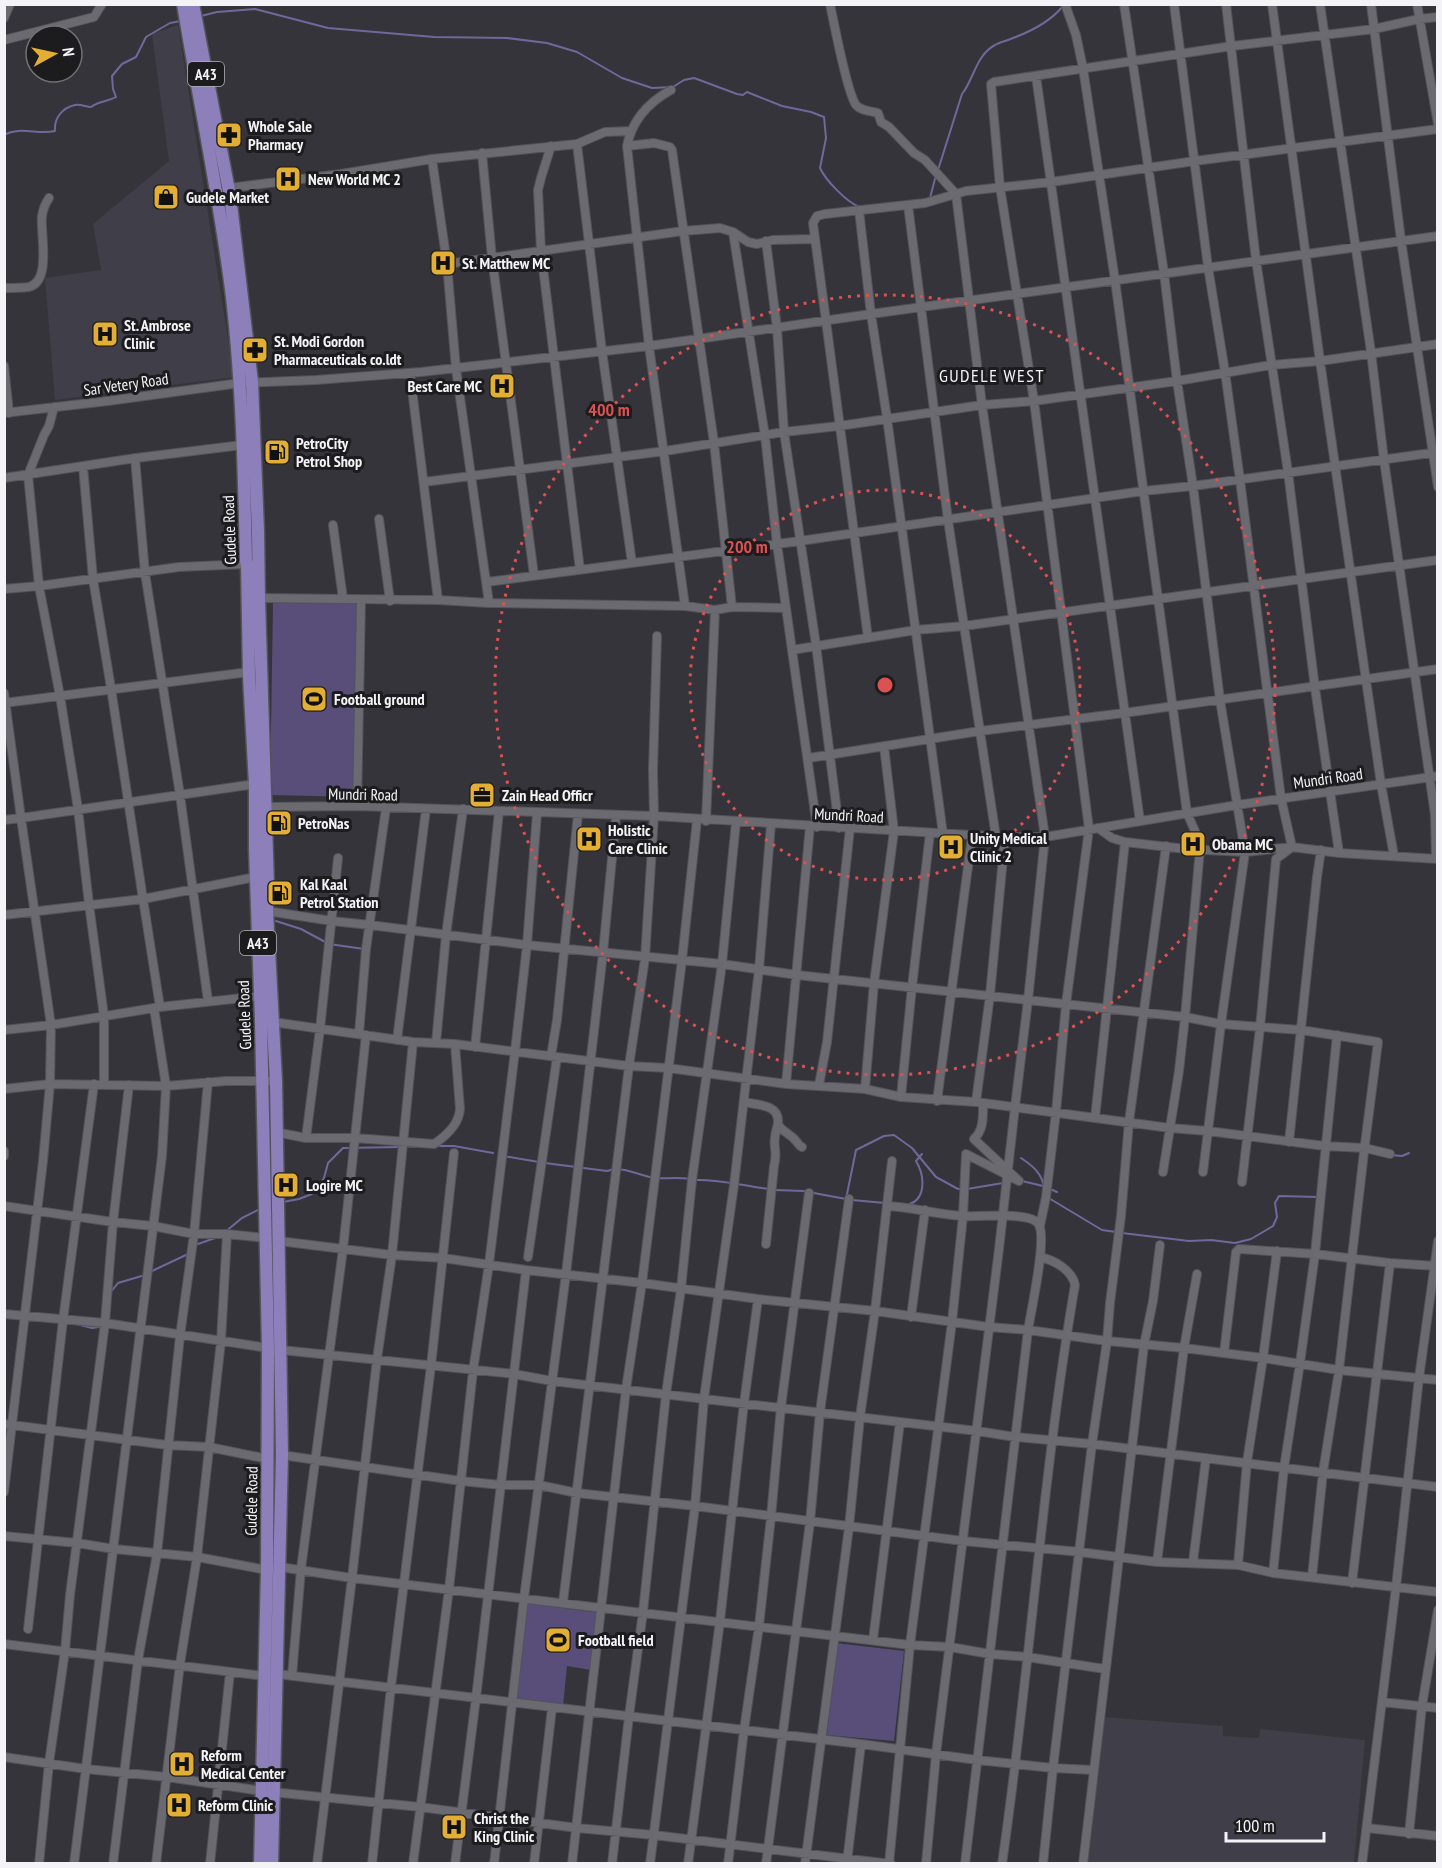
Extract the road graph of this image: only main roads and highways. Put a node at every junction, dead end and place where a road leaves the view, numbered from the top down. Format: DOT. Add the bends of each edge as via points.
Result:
graph roads {
  1 [pos="183,4"];
  2 [pos="193,4"];
  3 [pos="191,26"];
  4 [pos="246,382"];
  5 [pos="260,807"];
  6 [pos="275,1349"];
  7 [pos="270,1675"];
  8 [pos="268,1792"];
  9 [pos="260,1863"];
  10 [pos="272,1863"];
  1 -- 3 [label="highway, A43"];
  2 -- 3 [label="highway, A43"];
  3 -- 4 [label="highway, Gudele Road / A43"];
  3 -- 4 [label="highway, Gudele Road / A43" via="229,188"];
  4 -- 5 [label="highway, Gudele Road / A43" via="260,598"];
  4 -- 5 [label="highway, Gudele Road / A43" via="242,445 249,672 255,784"];
  5 -- 6 [label="highway, Gudele Road / A43" via="276,1081 279,1241"];
  5 -- 6 [label="highway, Gudele Road / A43" via="256,877 265,1238"];
  6 -- 7 [label="highway, Gudele Road / A43" via="268,1459"];
  6 -- 7 [label="highway, Gudele Road / A43" via="282,1455 280,1567"];
  7 -- 8 [label="highway, Gudele Road / A43"];
  8 -- 9 [label="highway, Gudele Road / A43"];
  8 -- 10 [label="highway, Gudele Road / A43"];
}
